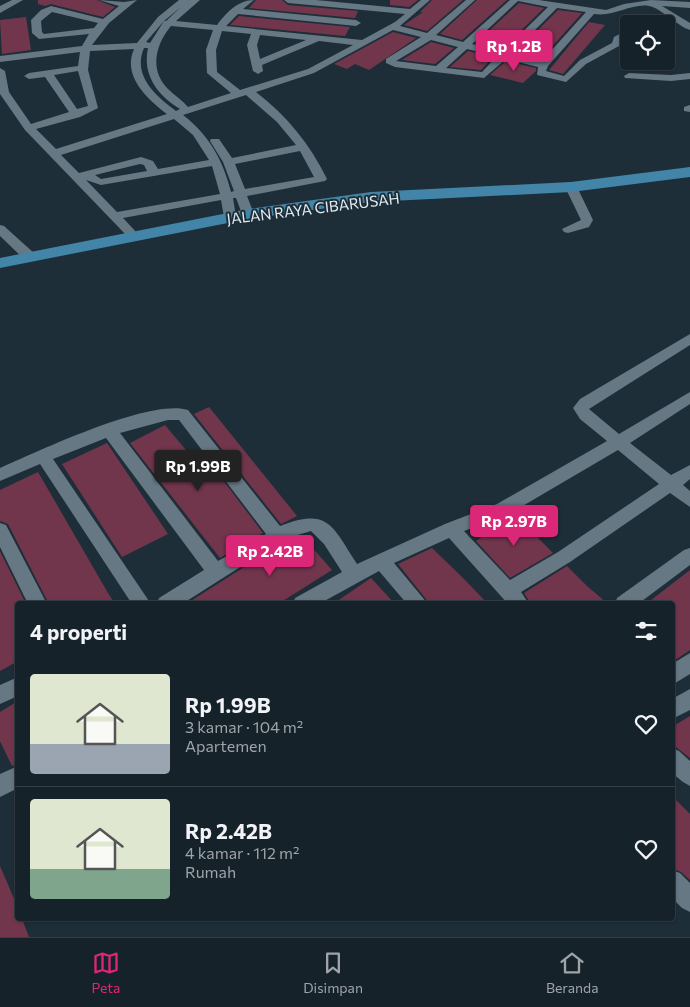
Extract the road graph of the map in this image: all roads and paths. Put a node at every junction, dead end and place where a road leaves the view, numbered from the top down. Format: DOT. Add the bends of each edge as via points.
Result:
graph roads {
  1 [pos="19,0"];
  2 [pos="103,0"];
  3 [pos="184,0"];
  4 [pos="196,0"];
  5 [pos="250,0"];
  6 [pos="288,0"];
  7 [pos="426,0"];
  8 [pos="471,0"];
  9 [pos="515,0"];
  10 [pos="522,0"];
  11 [pos="651,2"];
  12 [pos="129,3"];
  13 [pos="690,5"];
  14 [pos="554,6"];
  15 [pos="364,7"];
  16 [pos="0,10"];
  17 [pos="235,11"];
  18 [pos="592,11"];
  19 [pos="414,12"];
  20 [pos="623,15"];
  21 [pos="104,22"];
  22 [pos="166,22"];
  23 [pos="356,23"];
  24 [pos="620,23"];
  25 [pos="392,27"];
  26 [pos="690,27"];
  27 [pos="220,29"];
  28 [pos="620,30"];
  29 [pos="94,31"];
  30 [pos="258,32"];
  31 [pos="429,36"];
  32 [pos="42,37"];
  33 [pos="318,38"];
  34 [pos="347,41"];
  35 [pos="365,43"];
  36 [pos="139,45"];
  37 [pos="154,45"];
  38 [pos="466,45"];
  39 [pos="86,48"];
  40 [pos="43,54"];
  41 [pos="504,55"];
  42 [pos="0,60"];
  43 [pos="543,65"];
  44 [pos="82,68"];
  45 [pos="438,70"];
  46 [pos="0,72"];
  47 [pos="47,74"];
  48 [pos="29,76"];
  49 [pos="629,76"];
  50 [pos="690,76"];
  51 [pos="1,86"];
  52 [pos="245,94"];
  53 [pos="186,110"];
  54 [pos="174,114"];
  55 [pos="76,115"];
  56 [pos="29,128"];
  57 [pos="304,147"];
  58 [pos="52,154"];
  59 [pos="216,162"];
  60 [pos="229,162"];
  61 [pos="690,172"];
  62 [pos="81,176"];
  63 [pos="571,187"];
  64 [pos="240,194"];
  65 [pos="227,196"];
  66 [pos="248,214"];
  67 [pos="115,216"];
  68 [pos="230,217"];
  69 [pos="0,229"];
  70 [pos="568,229"];
  71 [pos="133,235"];
  72 [pos="30,257"];
  73 [pos="0,263"];
  74 [pos="690,339"];
  75 [pos="690,397"];
  76 [pos="110,431"];
  77 [pos="619,442"];
  78 [pos="42,456"];
  79 [pos="690,471"];
  80 [pos="0,475"];
  81 [pos="670,484"];
  82 [pos="690,500"];
  83 [pos="451,529"];
  84 [pos="0,530"];
  85 [pos="277,535"];
  86 [pos="690,555"];
  87 [pos="382,562"];
  88 [pos="217,573"];
  89 [pos="354,574"];
  90 [pos="514,597"];
  91 [pos="323,599"];
  92 [pos="36,601"];
  93 [pos="140,601"];
  94 [pos="171,601"];
  95 [pos="416,601"];
  96 [pos="628,601"];
  97 [pos="690,662"];
  98 [pos="675,674"];
  99 [pos="15,688"];
  100 [pos="0,695"];
  101 [pos="690,699"];
  102 [pos="675,708"];
  103 [pos="675,761"];
  104 [pos="690,775"];
  105 [pos="15,778"];
  106 [pos="0,786"];
  107 [pos="675,884"];
  108 [pos="690,900"];
  1 -- 16 [label="street"];
  2 -- 12 [label="street"];
  3 -- 36 [label="street" via="157,22"];
  4 -- 22 [label="street"];
  5 -- 17 [label="street"];
  6 -- 15 [label="street"];
  7 -- 19 [label="street"];
  8 -- 31 [label="street"];
  9 -- 38 [label="street"];
  10 -- 14 [label="street"];
  11 -- 13 [label="street"];
  11 -- 20 [label="street" via="624,6"];
  11 -- 26 [label="street"];
  12 -- 21 [label="street"];
  14 -- 18 [label="street"];
  14 -- 41 [label="street"];
  15 -- 19 [label="street"];
  15 -- 23 [label="street"];
  17 -- 23 [label="street"];
  17 -- 27 [label="street"];
  18 -- 24 [label="street"];
  18 -- 43 [label="street"];
  19 -- 25 [label="street"];
  21 -- 29 [label="street"];
  21 -- 32 [label="street" via="51,9 36,20 37,34"];
  22 -- 27 [label="street"];
  22 -- 37 [label="street"];
  23 -- 34 [label="street"];
  25 -- 31 [label="street"];
  25 -- 35 [label="street"];
  27 -- 30 [label="street"];
  27 -- 52 [label="street" via="208,53 212,73"];
  28 -- 43 [label="street" via="616,44 583,62 566,80 540,73"];
  29 -- 32 [label="street"];
  29 -- 39 [label="street"];
  30 -- 33 [label="street"];
  30 -- 33 [label="street" via="252,45 258,67"];
  31 -- 38 [label="street"];
  31 -- 45 [label="street" via="389,61"];
  32 -- 40 [label="street"];
  33 -- 34 [label="street"];
  34 -- 35 [label="street"];
  35 -- 52 [label="street" via="311,71"];
  36 -- 37 [label="street"];
  36 -- 39 [label="street"];
  36 -- 54 [label="street" via="134,67 137,76 150,95"];
  37 -- 53 [label="street" via="150,58 154,76"];
  38 -- 41 [label="street"];
  38 -- 45 [label="street"];
  39 -- 40 [label="street"];
  39 -- 44 [label="street"];
  40 -- 42 [label="street"];
  41 -- 43 [label="street"];
  41 -- 45 [label="street" via="484,75"];
  44 -- 47 [label="street"];
  44 -- 55 [label="street" via="93,108"];
  46 -- 51 [label="street"];
  47 -- 48 [label="street"];
  47 -- 55 [label="street"];
  49 -- 50 [label="street"];
  51 -- 56 [label="street"];
  52 -- 53 [label="street"];
  52 -- 57 [label="street" via="262,102"];
  53 -- 54 [label="street"];
  53 -- 60 [label="street" via="206,130"];
  54 -- 58 [label="street"];
  54 -- 59 [label="street" via="198,133"];
  55 -- 56 [label="street"];
  56 -- 58 [label="street"];
  57 -- 60 [label="street"];
  57 -- 64 [label="street" via="321,179"];
  58 -- 62 [label="street"];
  59 -- 62 [label="street" via="101,182"];
  59 -- 65 [label="street"];
  60 -- 64 [label="street"];
  61 -- 63 [label="main road, JALAN RAYA CIBARUSAH"];
  62 -- 67 [label="street"];
  63 -- 66 [label="main road, JALAN RAYA CIBARUSAH" via="370,197"];
  63 -- 70 [label="street" via="587,220 585,224"];
  64 -- 65 [label="street"];
  64 -- 66 [label="street"];
  65 -- 67 [label="street"];
  65 -- 68 [label="street"];
  66 -- 68 [label="main road, JALAN RAYA CIBARUSAH"];
  67 -- 71 [label="street"];
  68 -- 71 [label="main road, JALAN RAYA CIBARUSAH"];
  69 -- 72 [label="street"];
  71 -- 72 [label="main road, JALAN RAYA CIBARUSAH"];
  72 -- 73 [label="main road, JALAN RAYA CIBARUSAH"];
  74 -- 77 [label="street" via="583,406 585,415"];
  75 -- 77 [label="street"];
  76 -- 78 [label="street"];
  76 -- 85 [label="street" via="166,413 183,414"];
  76 -- 88 [label="street"];
  77 -- 81 [label="street"];
  77 -- 83 [label="street" via="503,509"];
  78 -- 80 [label="street"];
  78 -- 93 [label="street"];
  79 -- 81 [label="street"];
  81 -- 82 [label="street"];
  81 -- 90 [label="street" via="564,557"];
  83 -- 87 [label="street"];
  83 -- 90 [label="street"];
  84 -- 92 [label="street"];
  85 -- 88 [label="street"];
  85 -- 89 [label="street" via="304,524 314,524 324,531"];
  86 -- 96 [label="street"];
  87 -- 89 [label="street"];
  87 -- 95 [label="street"];
  88 -- 94 [label="street"];
  89 -- 91 [label="street"];
  97 -- 98 [label="street"];
  99 -- 100 [label="street"];
  101 -- 102 [label="street"];
  103 -- 104 [label="street"];
  105 -- 106 [label="street"];
  107 -- 108 [label="street"];
}
